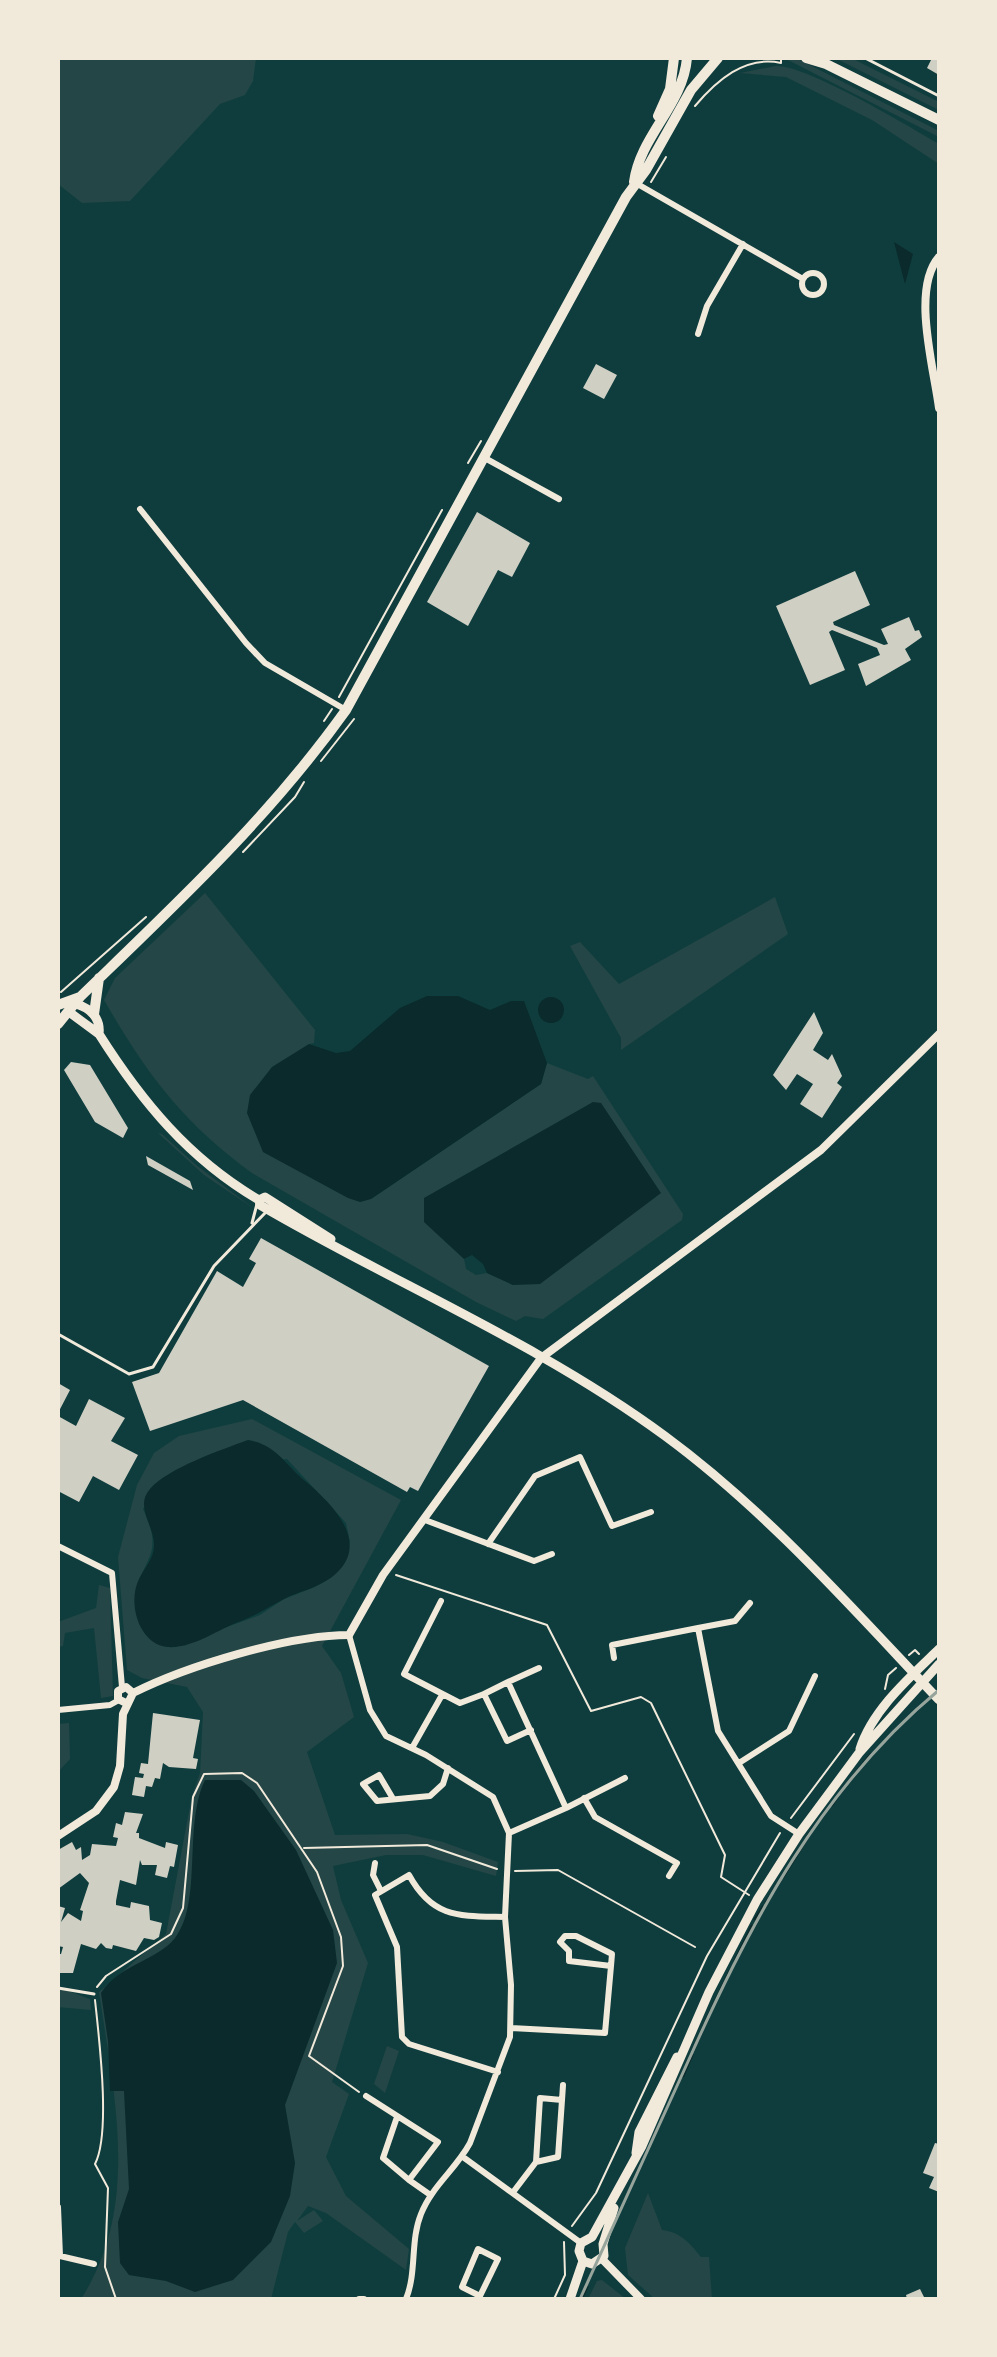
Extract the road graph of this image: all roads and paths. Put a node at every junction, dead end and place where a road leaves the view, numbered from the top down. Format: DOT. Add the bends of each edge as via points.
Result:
graph roads {
  1 [pos="674,58"];
  2 [pos="687,58"];
  3 [pos="718,58"];
  4 [pos="781,58"];
  5 [pos="806,58"];
  6 [pos="865,58"];
  7 [pos="825,61"];
  8 [pos="939,96"];
  9 [pos="692,109"];
  10 [pos="939,120"];
  11 [pos="655,130"];
  12 [pos="667,156"];
  13 [pos="634,182"];
  14 [pos="645,188"];
  15 [pos="743,244"];
  16 [pos="939,257"];
  17 [pos="803,279"];
  18 [pos="698,334"];
  19 [pos="939,408"];
  20 [pos="496,433"];
  21 [pos="483,457"];
  22 [pos="467,469"];
  23 [pos="559,499"];
  24 [pos="444,508"];
  25 [pos="140,509"];
  26 [pos="335,704"];
  27 [pos="346,710"];
  28 [pos="318,729"];
  29 [pos="153,911"];
  30 [pos="99,978"];
  31 [pos="59,1001"];
  32 [pos="75,1004"];
  33 [pos="94,1014"];
  34 [pos="58,1024"];
  35 [pos="99,1034"];
  36 [pos="939,1034"];
  37 [pos="259,1200"];
  38 [pos="268,1210"];
  39 [pos="252,1223"];
  40 [pos="333,1243"];
  41 [pos="58,1334"];
  42 [pos="541,1358"];
  43 [pos="651,1512"];
  44 [pos="425,1520"];
  45 [pos="488,1544"];
  46 [pos="58,1546"];
  47 [pos="552,1554"];
  48 [pos="391,1573"];
  49 [pos="441,1601"];
  50 [pos="750,1603"];
  51 [pos="698,1628"];
  52 [pos="349,1635"];
  53 [pos="939,1649"];
  54 [pos="614,1658"];
  55 [pos="939,1664"];
  56 [pos="539,1668"];
  57 [pos="913,1673"];
  58 [pos="888,1675"];
  59 [pos="815,1676"];
  60 [pos="508,1682"];
  61 [pos="923,1683"];
  62 [pos="122,1687"];
  63 [pos="133,1693"];
  64 [pos="484,1694"];
  65 [pos="442,1695"];
  66 [pos="881,1699"];
  67 [pos="939,1700"];
  68 [pos="122,1702"];
  69 [pos="58,1710"];
  70 [pos="860,1725"];
  71 [pos="531,1730"];
  72 [pos="412,1748"];
  73 [pos="859,1753"];
  74 [pos="739,1763"];
  75 [pos="448,1768"];
  76 [pos="625,1778"];
  77 [pos="392,1797"];
  78 [pos="584,1798"];
  79 [pos="566,1808"];
  80 [pos="785,1826"];
  81 [pos="509,1833"];
  82 [pos="799,1834"];
  83 [pos="58,1836"];
  84 [pos="302,1848"];
  85 [pos="375,1863"];
  86 [pos="506,1872"];
  87 [pos="669,1876"];
  88 [pos="380,1889"];
  89 [pos="744,1892"];
  90 [pos="505,1917"];
  91 [pos="695,1947"];
  92 [pos="611,1966"];
  93 [pos="58,1988"];
  94 [pos="94,1994"];
  95 [pos="511,2028"];
  96 [pos="498,2072"];
  97 [pos="563,2085"];
  98 [pos="366,2096"];
  99 [pos="562,2100"];
  100 [pos="397,2117"];
  101 [pos="463,2157"];
  102 [pos="536,2162"];
  103 [pos="409,2180"];
  104 [pos="514,2191"];
  105 [pos="429,2194"];
  106 [pos="616,2197"];
  107 [pos="58,2207"];
  108 [pos="568,2232"];
  109 [pos="592,2237"];
  110 [pos="581,2243"];
  111 [pos="603,2244"];
  112 [pos="592,2261"];
  113 [pos="94,2264"];
  114 [pos="479,2298"];
  115 [pos="570,2298"];
  116 [pos="116,2299"];
  117 [pos="406,2299"];
  118 [pos="554,2299"];
  119 [pos="641,2299"];
  1 -- 11 [label="main road" via="670,89"];
  2 -- 11 [label="main road" via="678,92"];
  3 -- 13 [label="main road" via="691,90"];
  4 -- 9 [label="path" via="781,63 728,72"];
  5 -- 7 [label="main road"];
  6 -- 8 [label="lane"];
  7 -- 10 [label="main road"];
  11 -- 13 [label="main road"];
  12 -- 14 [label="path"];
  13 -- 14 [label="street"];
  13 -- 20 [label="main road"];
  14 -- 15 [label="street"];
  15 -- 17 [label="street"];
  15 -- 18 [label="street" via="707,306"];
  16 -- 19 [label="street" via="928,272 924,298"];
  20 -- 21 [label="main road"];
  20 -- 22 [label="path" via="490,431 475,447"];
  21 -- 23 [label="street"];
  21 -- 27 [label="main road"];
  24 -- 26 [label="path"];
  25 -- 26 [label="street" via="265,663"];
  26 -- 27 [label="street"];
  26 -- 28 [label="path"];
  27 -- 30 [label="main road" via="247,835"];
  29 -- 31 [label="path"];
  30 -- 32 [label="main road"];
  30 -- 33 [label="main road"];
  31 -- 32 [label="main road"];
  32 -- 33 [label="main road"];
  32 -- 34 [label="main road"];
  32 -- 35 [label="main road" via="91,1031"];
  33 -- 35 [label="main road"];
  35 -- 37 [label="main road" via="127,1079 173,1134"];
  36 -- 42 [label="street" via="821,1150"];
  37 -- 38 [label="main road"];
  37 -- 39 [label="lane"];
  37 -- 40 [label="main road" via="265,1197"];
  38 -- 39 [label="lane"];
  38 -- 40 [label="main road"];
  39 -- 41 [label="lane" via="214,1266 153,1367 129,1374"];
  40 -- 42 [label="main road"];
  42 -- 44 [label="street"];
  42 -- 57 [label="main road" via="661,1433 704,1467 837,1591"];
  43 -- 45 [label="street" via="612,1526 580,1457 535,1476"];
  44 -- 45 [label="street"];
  44 -- 52 [label="street" via="383,1575"];
  45 -- 47 [label="street" via="534,1561"];
  46 -- 62 [label="street" via="112,1573"];
  48 -- 89 [label="path" via="547,1625 591,1711 641,1697 651,1703 725,1855 721,1877"];
  49 -- 65 [label="street" via="404,1674"];
  50 -- 51 [label="street" via="735,1621"];
  51 -- 54 [label="street" via="612,1645"];
  51 -- 74 [label="street" via="718,1731"];
  52 -- 63 [label="street" via="263,1650"];
  52 -- 72 [label="street" via="370,1710 386,1736"];
  53 -- 57 [label="main road"];
  55 -- 61 [label="main road"];
  56 -- 60 [label="street"];
  57 -- 61 [label="main road"];
  57 -- 73 [label="main road" via="863,1738"];
  58 -- 66 [label="path"];
  59 -- 74 [label="street" via="789,1731"];
  60 -- 64 [label="street"];
  60 -- 71 [label="street"];
  61 -- 67 [label="main road"];
  61 -- 73 [label="main road"];
  62 -- 63 [label="street"];
  62 -- 68 [label="street" via="117,1694"];
  63 -- 68 [label="street"];
  64 -- 65 [label="street" via="460,1703"];
  64 -- 71 [label="street" via="507,1741"];
  65 -- 72 [label="street"];
  68 -- 69 [label="street"];
  68 -- 83 [label="street" via="120,1766 114,1787 96,1811"];
  70 -- 80 [label="path"];
  71 -- 79 [label="street"];
  72 -- 75 [label="street"];
  73 -- 82 [label="main road"];
  74 -- 80 [label="street" via="771,1816"];
  75 -- 77 [label="street" via="443,1784 430,1796"];
  75 -- 81 [label="street" via="493,1797"];
  76 -- 78 [label="street"];
  77 -- 77 [label="street" via="373,1800 363,1784 379,1775"];
  78 -- 79 [label="street"];
  78 -- 87 [label="street" via="595,1817 677,1863"];
  79 -- 81 [label="street"];
  80 -- 82 [label="street"];
  80 -- 89 [label="path"];
  81 -- 86 [label="street"];
  82 -- 106 [label="main road" via="745,1922 684,2048 666,2073"];
  84 -- 86 [label="path" via="427,1845"];
  84 -- 94 [label="path" via="257,1783 242,1773 204,1774 193,1797 183,1908 171,1934 106,1976"];
  84 -- 98 [label="path" via="317,1872 341,1937 343,1966 309,2056"];
  85 -- 88 [label="street" via="373,1875"];
  86 -- 90 [label="street"];
  86 -- 91 [label="path" via="558,1870"];
  88 -- 90 [label="street" via="409,1875 419,1894 450,1915"];
  88 -- 96 [label="street" via="375,1895 397,1947 399,2031 406,2042"];
  89 -- 108 [label="path" via="707,1956 596,2193"];
  90 -- 95 [label="street"];
  92 -- 92 [label="street" via="612,1954 576,1936 560,1942 569,1951 569,1961"];
  92 -- 95 [label="street" via="605,2033"];
  93 -- 94 [label="lane"];
  94 -- 116 [label="path" via="102,2061 103,2149 95,2164 108,2188 105,2267"];
  95 -- 96 [label="street"];
  96 -- 101 [label="street"];
  97 -- 99 [label="street"];
  98 -- 100 [label="street"];
  99 -- 102 [label="street" via="558,2157"];
  99 -- 102 [label="street" via="540,2098"];
  100 -- 103 [label="street" via="383,2158"];
  100 -- 103 [label="street" via="438,2142"];
  101 -- 104 [label="street"];
  101 -- 105 [label="street"];
  102 -- 104 [label="street"];
  103 -- 105 [label="street"];
  104 -- 108 [label="street"];
  105 -- 117 [label="street" via="419,2218"];
  106 -- 109 [label="main road"];
  106 -- 111 [label="main road"];
  107 -- 113 [label="street" via="60,2256"];
  108 -- 110 [label="street"];
  108 -- 118 [label="path" via="563,2245 565,2275"];
  109 -- 110 [label="main road"];
  109 -- 111 [label="main road"];
  110 -- 112 [label="main road" via="579,2254"];
  111 -- 112 [label="main road"];
  112 -- 115 [label="main road"];
  112 -- 119 [label="street"];
  114 -- 114 [label="street" via="498,2259 478,2249 462,2287"];
}
